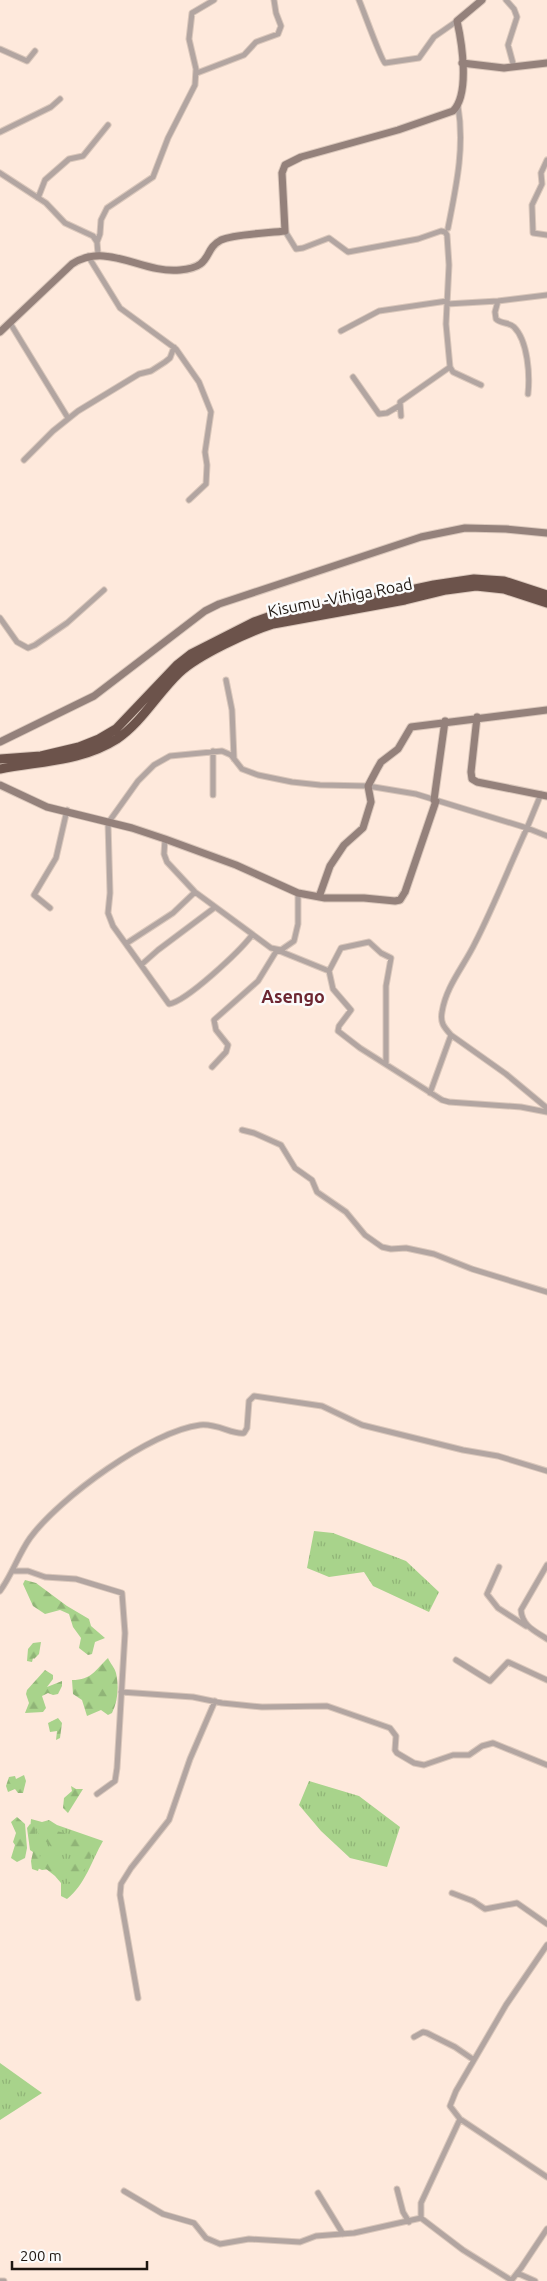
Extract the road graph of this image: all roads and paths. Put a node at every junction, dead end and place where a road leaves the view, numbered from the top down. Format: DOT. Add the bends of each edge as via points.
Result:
graph roads {
  1 [pos="214,0"];
  2 [pos="274,0"];
  3 [pos="359,0"];
  4 [pos="482,0"];
  5 [pos="506,0"];
  6 [pos="457,21"];
  7 [pos="0,50"];
  8 [pos="35,51"];
  9 [pos="462,63"];
  10 [pos="547,63"];
  11 [pos="514,67"];
  12 [pos="197,74"];
  13 [pos="60,99"];
  14 [pos="458,106"];
  15 [pos="108,124"];
  16 [pos="0,132"];
  17 [pos="547,160"];
  18 [pos="0,173"];
  19 [pos="38,198"];
  20 [pos="448,228"];
  21 [pos="286,231"];
  22 [pos="547,235"];
  23 [pos="97,242"];
  24 [pos="98,254"];
  25 [pos="88,256"];
  26 [pos="547,295"];
  27 [pos="498,301"];
  28 [pos="447,303"];
  29 [pos="10,323"];
  30 [pos="341,331"];
  31 [pos="0,332"];
  32 [pos="174,347"];
  33 [pos="450,367"];
  34 [pos="353,377"];
  35 [pos="481,385"];
  36 [pos="528,394"];
  37 [pos="399,406"];
  38 [pos="401,416"];
  39 [pos="68,418"];
  40 [pos="24,460"];
  41 [pos="189,500"];
  42 [pos="547,533"];
  43 [pos="104,590"];
  44 [pos="547,596"];
  45 [pos="547,603"];
  46 [pos="0,618"];
  47 [pos="226,680"];
  48 [pos="547,710"];
  49 [pos="477,717"];
  50 [pos="445,721"];
  51 [pos="0,742"];
  52 [pos="213,750"];
  53 [pos="0,759"];
  54 [pos="234,759"];
  55 [pos="0,769"];
  56 [pos="0,785"];
  57 [pos="368,786"];
  58 [pos="213,795"];
  59 [pos="544,795"];
  60 [pos="435,801"];
  61 [pos="67,810"];
  62 [pos="108,823"];
  63 [pos="527,828"];
  64 [pos="547,836"];
  65 [pos="165,839"];
  66 [pos="195,892"];
  67 [pos="298,893"];
  68 [pos="319,897"];
  69 [pos="50,908"];
  70 [pos="214,908"];
  71 [pos="252,935"];
  72 [pos="127,943"];
  73 [pos="277,950"];
  74 [pos="141,965"];
  75 [pos="329,971"];
  76 [pos="451,1035"];
  77 [pos="386,1064"];
  78 [pos="212,1067"];
  79 [pos="430,1093"];
  80 [pos="547,1108"];
  81 [pos="547,1112"];
  82 [pos="242,1130"];
  83 [pos="547,1292"];
  84 [pos="547,1471"];
  85 [pos="547,1565"];
  86 [pos="499,1567"];
  87 [pos="13,1572"];
  88 [pos="0,1591"];
  89 [pos="528,1628"];
  90 [pos="547,1639"];
  91 [pos="456,1660"];
  92 [pos="547,1680"];
  93 [pos="122,1692"];
  94 [pos="215,1701"];
  95 [pos="547,1764"];
  96 [pos="97,1794"];
  97 [pos="452,1893"];
  98 [pos="547,1924"];
  99 [pos="547,1945"];
  100 [pos="138,1998"];
  101 [pos="414,2037"];
  102 [pos="474,2060"];
  103 [pos="460,2119"];
  104 [pos="547,2177"];
  105 [pos="396,2189"];
  106 [pos="124,2191"];
  107 [pos="318,2193"];
  108 [pos="421,2218"];
  109 [pos="409,2222"];
  110 [pos="547,2229"];
  111 [pos="343,2234"];
  112 [pos="517,2273"];
  113 [pos="0,2281"];
  114 [pos="4,2281"];
  115 [pos="511,2281"];
  116 [pos="535,2281"];
  1 -- 12 [label="street" via="192,13 189,39"];
  2 -- 12 [label="street" via="281,26 278,34 256,42 244,55"];
  3 -- 6 [label="street" via="385,63 419,58 434,38"];
  4 -- 6 [label="street"];
  5 -- 11 [label="street" via="517,17 508,45"];
  6 -- 9 [label="street"];
  7 -- 8 [label="street" via="27,61"];
  9 -- 11 [label="street" via="491,68"];
  9 -- 14 [label="street" via="463,89"];
  10 -- 11 [label="street"];
  12 -- 23 [label="street" via="196,85 168,138 153,177 107,208"];
  13 -- 16 [label="street" via="51,107"];
  14 -- 20 [label="street" via="462,128 460,165"];
  14 -- 21 [label="street" via="398,130 288,163 282,173"];
  15 -- 19 [label="street" via="83,156 69,159 44,180"];
  17 -- 22 [label="street" via="540,173 542,184 532,205 532,213 533,233"];
  18 -- 19 [label="street"];
  19 -- 23 [label="street" via="65,223 88,233"];
  21 -- 24 [label="street" via="222,240 203,263 180,270 150,268"];
  21 -- 28 [label="street" via="296,249 329,238 348,252 443,231 447,235 449,266"];
  23 -- 24 [label="street"];
  24 -- 25 [label="street"];
  25 -- 29 [label="street" via="72,264"];
  25 -- 32 [label="street" via="120,308"];
  26 -- 27 [label="street"];
  27 -- 28 [label="street"];
  27 -- 36 [label="street" via="496,319 514,326 524,347 529,376"];
  28 -- 30 [label="street" via="379,311"];
  28 -- 33 [label="street"];
  29 -- 31 [label="street"];
  29 -- 39 [label="street"];
  32 -- 39 [label="street" via="170,358 151,372 139,374"];
  32 -- 41 [label="street" via="199,382 211,412 205,452 206,484"];
  33 -- 35 [label="street" via="453,372"];
  33 -- 37 [label="street"];
  34 -- 37 [label="street" via="379,414"];
  37 -- 38 [label="street"];
  39 -- 40 [label="street"];
  42 -- 51 [label="street" via="465,528 430,535 219,604 205,611 94,696"];
  43 -- 46 [label="street" via="67,622 28,648 17,642"];
  44 -- 53 [label="highway, Kisumu -Vihiga Road" via="504,581 474,579 271,616 191,654 176,665 116,729 99,739 41,756"];
  45 -- 55 [label="highway, Kisumu -Vihiga Road" via="504,589 476,586 273,624 257,629 187,666 128,730 101,747 68,759"];
  47 -- 54 [label="street" via="235,734"];
  48 -- 49 [label="street"];
  49 -- 50 [label="street"];
  49 -- 59 [label="street" via="472,779"];
  50 -- 57 [label="street" via="411,726 398,749 381,762"];
  50 -- 60 [label="street"];
  52 -- 54 [label="street" via="222,751"];
  52 -- 58 [label="street"];
  52 -- 62 [label="street" via="163,759 132,787"];
  54 -- 57 [label="street" via="245,771 271,778 320,786"];
  56 -- 61 [label="street" via="46,807"];
  57 -- 60 [label="street" via="416,794"];
  57 -- 68 [label="street" via="371,802 363,828 344,845 330,866"];
  59 -- 63 [label="street"];
  60 -- 63 [label="street"];
  60 -- 68 [label="street" via="400,900"];
  61 -- 62 [label="street"];
  61 -- 69 [label="street" via="56,858 34,895"];
  62 -- 65 [label="street"];
  62 -- 72 [label="street" via="108,913 113,926"];
  63 -- 64 [label="street"];
  63 -- 76 [label="street" via="442,1009 442,1024"];
  65 -- 66 [label="street" via="167,862"];
  65 -- 67 [label="street" via="236,865"];
  66 -- 70 [label="street"];
  66 -- 72 [label="street" via="173,913"];
  67 -- 68 [label="street"];
  67 -- 73 [label="street" via="298,924 294,941"];
  70 -- 71 [label="street"];
  70 -- 74 [label="street"];
  71 -- 73 [label="street"];
  71 -- 74 [label="street" via="236,954 171,1004 163,998"];
  72 -- 74 [label="street"];
  73 -- 75 [label="street"];
  73 -- 78 [label="street" via="258,981 214,1020 216,1030 228,1045"];
  75 -- 77 [label="street" via="333,989 351,1010 338,1031"];
  75 -- 77 [label="street" via="339,951 346,945 369,942 391,957 386,986"];
  76 -- 79 [label="street"];
  76 -- 80 [label="street"];
  77 -- 79 [label="street"];
  79 -- 81 [label="street" via="449,1102"];
  82 -- 83 [label="street" via="280,1145 295,1168 312,1180 317,1192 346,1212 365,1234 382,1247 434,1254"];
  84 -- 87 [label="street" via="498,1456 362,1425 322,1406 254,1396 249,1400 244,1433 210,1425 178,1430 88,1482 37,1530"];
  85 -- 89 [label="street" via="521,1610"];
  86 -- 89 [label="street" via="487,1591 488,1598"];
  87 -- 88 [label="street"];
  87 -- 93 [label="street" via="28,1571 45,1577 76,1579 122,1592 125,1633"];
  89 -- 90 [label="street"];
  91 -- 92 [label="street" via="490,1681 510,1662"];
  93 -- 94 [label="street"];
  93 -- 96 [label="street" via="115,1780"];
  94 -- 95 [label="street" via="262,1707 327,1706 390,1728 396,1736 397,1753 419,1764 429,1765 453,1755 469,1756 482,1746 493,1743"];
  94 -- 100 [label="street" via="169,1820 121,1884 120,1895"];
  97 -- 98 [label="street" via="485,1909 517,1903"];
  99 -- 102 [label="street"];
  101 -- 102 [label="street" via="426,2033"];
  102 -- 103 [label="street" via="450,2106"];
  103 -- 104 [label="street"];
  103 -- 108 [label="street" via="421,2203"];
  105 -- 109 [label="street"];
  106 -- 111 [label="street" via="163,2214 194,2223 206,2238 220,2244 249,2240 300,2242 316,2236"];
  107 -- 111 [label="street"];
  108 -- 109 [label="street"];
  108 -- 115 [label="street"];
  109 -- 111 [label="street"];
  110 -- 112 [label="street"];
  112 -- 115 [label="street"];
  112 -- 116 [label="street"];
  113 -- 114 [label="street"];
}
